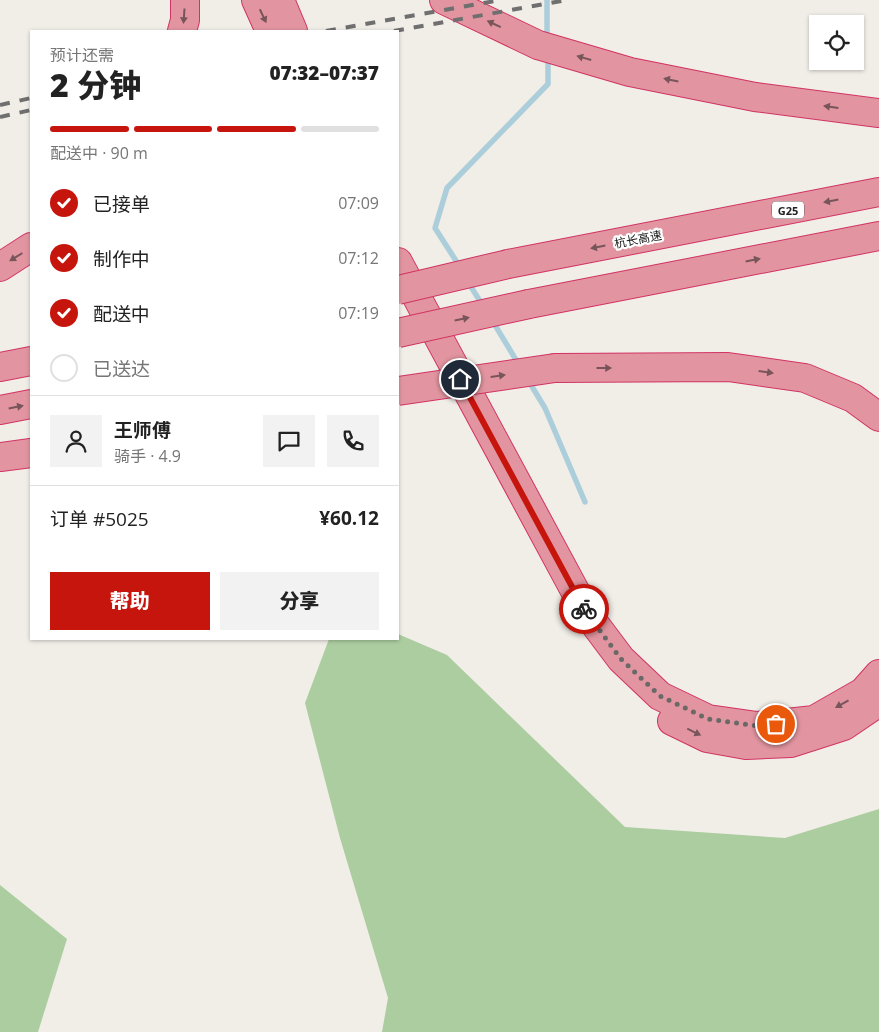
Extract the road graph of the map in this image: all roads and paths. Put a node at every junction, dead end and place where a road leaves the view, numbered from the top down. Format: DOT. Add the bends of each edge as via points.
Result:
graph roads {
  1 [pos="185,0"];
  2 [pos="256,0"];
  3 [pos="280,0"];
  4 [pos="444,0"];
  5 [pos="182,30"];
  6 [pos="270,30"];
  7 [pos="293,30"];
  8 [pos="879,112"];
  9 [pos="879,192"];
  10 [pos="879,236"];
  11 [pos="30,248"];
  12 [pos="399,264"];
  13 [pos="0,267"];
  14 [pos="399,292"];
  15 [pos="399,294"];
  16 [pos="399,333"];
  17 [pos="30,361"];
  18 [pos="0,367"];
  19 [pos="399,391"];
  20 [pos="30,404"];
  21 [pos="0,410"];
  22 [pos="879,417"];
  23 [pos="30,453"];
  24 [pos="0,457"];
  25 [pos="879,674"];
  26 [pos="879,702"];
  1 -- 5 [label="highway, one-way"];
  2 -- 6 [label="highway, one-way"];
  3 -- 7 [label="highway"];
  8 -- 4 [label="highway, one-way" via="755,97 630,72 538,45"];
  9 -- 14 [label="highway, 杭长高速 / G25, one-way, bridge" via="508,264"];
  16 -- 10 [label="highway, one-way, bridge" via="529,304"];
  11 -- 13 [label="highway, one-way"];
  25 -- 12 [label="highway, one-way" via="863,692 814,720 757,726 708,719 660,696 621,659 588,615"];
  15 -- 26 [label="highway, one-way" via="559,599 608,670 659,715 706,738 746,745 791,743 844,726"];
  17 -- 18 [label="highway"];
  19 -- 22 [label="highway, one-way, bridge" via="555,368 728,367 805,378 853,398"];
  21 -- 20 [label="highway, one-way"];
  23 -- 24 [label="highway"];
}
